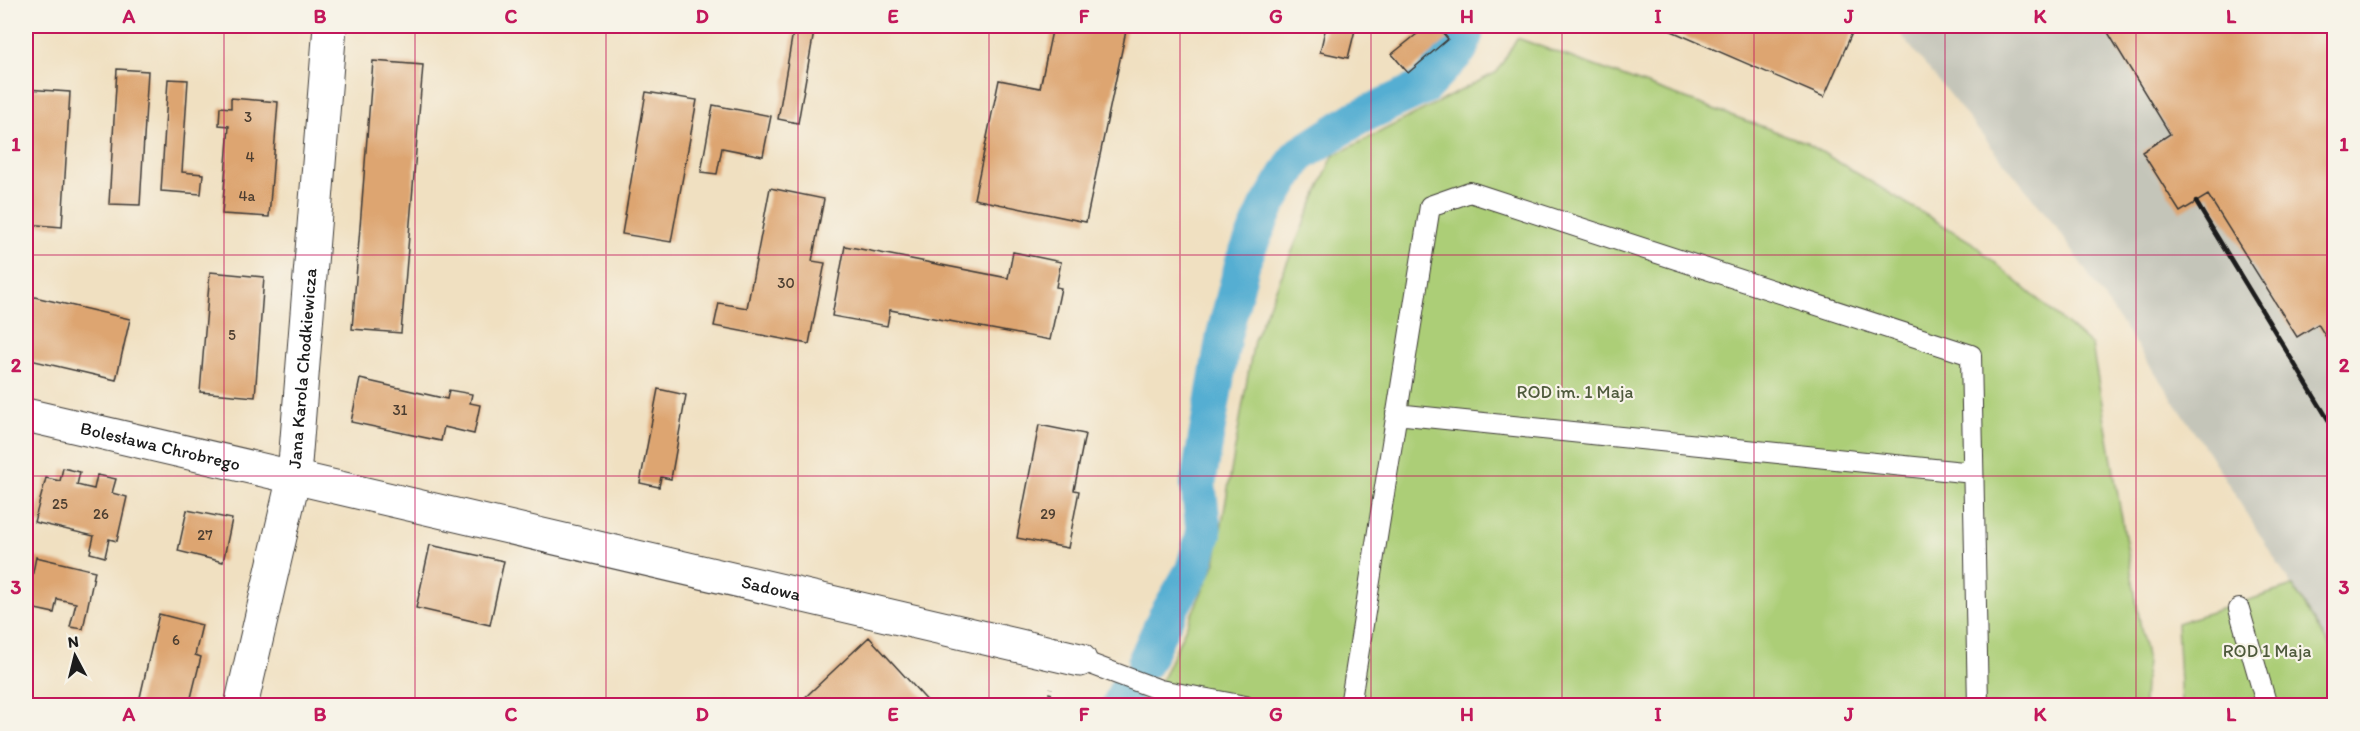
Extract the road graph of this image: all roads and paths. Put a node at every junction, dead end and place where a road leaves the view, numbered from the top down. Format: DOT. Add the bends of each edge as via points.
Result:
graph roads {
  1 [pos="330,26"];
  2 [pos="1396,414"];
  3 [pos="26,415"];
  4 [pos="1973,473"];
  5 [pos="294,476"];
  6 [pos="2240,609"];
  7 [pos="1080,660"];
  8 [pos="241,705"];
  9 [pos="1245,705"];
  10 [pos="1350,705"];
  11 [pos="1978,705"];
  12 [pos="2267,705"];
  1 -- 5 [label="street, Jana Karola Chodkiewicza"];
  2 -- 4 [label="lane"];
  2 -- 4 [label="lane" via="1430,206 1470,192 1971,355"];
  2 -- 10 [label="lane"];
  3 -- 5 [label="street, Bolesława Chrobrego"];
  4 -- 11 [label="lane"];
  5 -- 7 [label="street, Sadowa"];
  5 -- 8 [label="street, Jana Karola Chodkiewicza"];
  6 -- 12 [label="lane"];
  7 -- 9 [label="lane, Sadowa" via="1160,690"];
}
